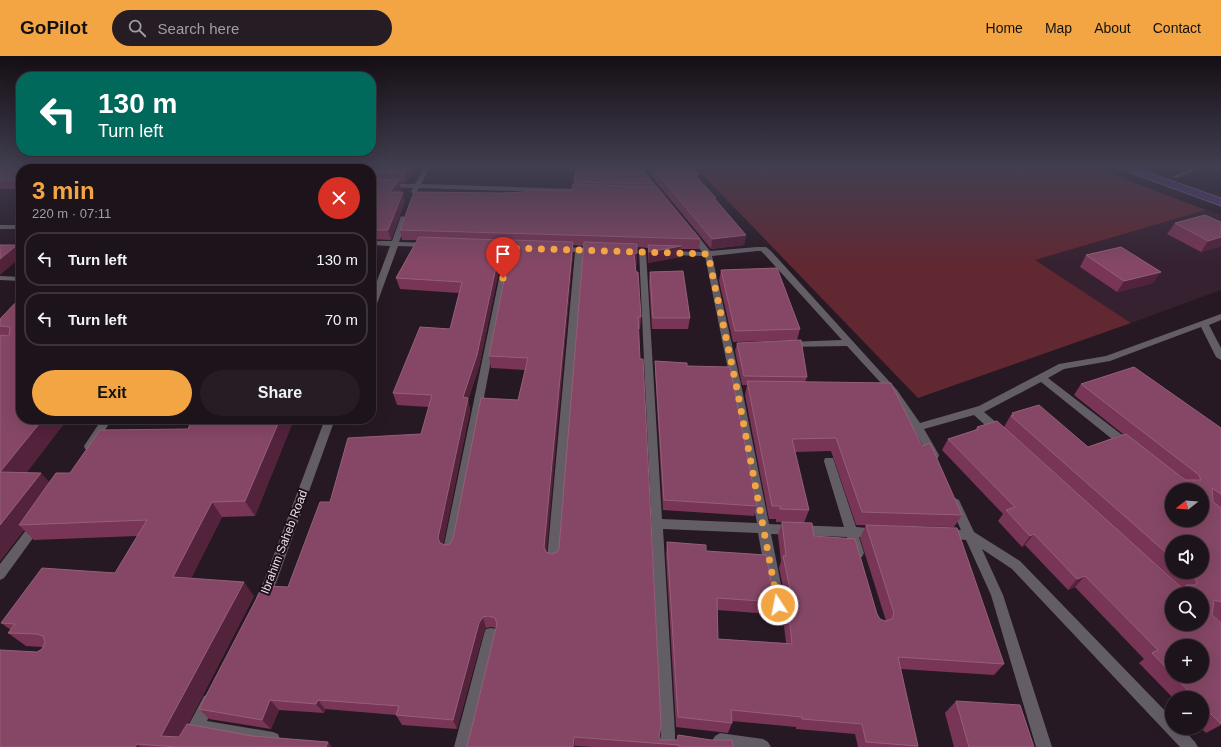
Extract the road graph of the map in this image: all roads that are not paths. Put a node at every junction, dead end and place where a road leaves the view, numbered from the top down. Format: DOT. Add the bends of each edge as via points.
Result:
graph roads {
  1 [pos="411,199"];
  2 [pos="662,199"];
  3 [pos="668,205"];
  4 [pos="0,227"];
  5 [pos="16,227"];
  6 [pos="688,229"];
  7 [pos="376,243"];
  8 [pos="395,244"];
  9 [pos="433,246"];
  10 [pos="478,247"];
  11 [pos="509,248"];
  12 [pos="532,249"];
  13 [pos="548,249"];
  14 [pos="579,250"];
  15 [pos="603,251"];
  16 [pos="708,254"];
  17 [pos="0,278"];
  18 [pos="16,279"];
  19 [pos="376,295"];
  20 [pos="1221,317"];
  21 [pos="1204,324"];
  22 [pos="850,344"];
  23 [pos="782,346"];
  24 [pos="1221,357"];
  25 [pos="1041,377"];
  26 [pos="878,391"];
  27 [pos="894,392"];
  28 [pos="976,411"];
  29 [pos="104,424"];
  30 [pos="328,424"];
  31 [pos="918,427"];
  32 [pos="1007,438"];
  33 [pos="1134,451"];
  34 [pos="82,458"];
  35 [pos="829,461"];
  36 [pos="939,465"];
  37 [pos="951,493"];
  38 [pos="44,515"];
  39 [pos="657,524"];
  40 [pos="764,529"];
  41 [pos="851,532"];
  42 [pos="891,533"];
  43 [pos="938,534"];
  44 [pos="969,535"];
  45 [pos="449,550"];
  46 [pos="554,559"];
  47 [pos="862,568"];
  48 [pos="0,574"];
  49 [pos="256,609"];
  50 [pos="781,620"];
  51 [pos="491,634"];
  52 [pos="216,687"];
  53 [pos="196,726"];
  54 [pos="684,736"];
  55 [pos="708,740"];
  56 [pos="287,741"];
  57 [pos="668,741"];
  58 [pos="185,747"];
  59 [pos="462,747"];
  60 [pos="764,747"];
  61 [pos="1044,747"];
  62 [pos="1190,747"];
  1 -- 8 [label="street"];
  2 -- 3 [label="street"];
  4 -- 5 [label="street"];
  6 -- 16 [label="street"];
  7 -- 8 [label="street"];
  8 -- 9 [label="street"];
  8 -- 19 [label="street"];
  10 -- 11 [label="street"];
  11 -- 12 [label="street"];
  11 -- 45 [label="street"];
  13 -- 14 [label="street"];
  14 -- 15 [label="street"];
  14 -- 46 [label="street"];
  16 -- 22 [label="street" via="763,249"];
  16 -- 39 [label="street" via="646,252"];
  16 -- 40 [label="street" via="733,347"];
  17 -- 18 [label="street"];
  20 -- 21 [label="street"];
  21 -- 24 [label="street"];
  21 -- 25 [label="street" via="1107,359 1062,366"];
  22 -- 23 [label="street"];
  22 -- 27 [label="street"];
  25 -- 28 [label="street"];
  25 -- 33 [label="street"];
  26 -- 27 [label="street"];
  27 -- 31 [label="street"];
  28 -- 31 [label="street"];
  28 -- 32 [label="street"];
  29 -- 34 [label="street"];
  30 -- 49 [label="street, Ibrahim Saheb Road" via="270,583"];
  31 -- 36 [label="street"];
  35 -- 41 [label="street"];
  37 -- 44 [label="street"];
  38 -- 48 [label="street"];
  39 -- 40 [label="street"];
  39 -- 57 [label="street"];
  40 -- 41 [label="street"];
  40 -- 50 [label="street"];
  41 -- 42 [label="street"];
  41 -- 47 [label="street"];
  43 -- 44 [label="street"];
  44 -- 61 [label="street" via="997,595"];
  44 -- 62 [label="street" via="998,552 1032,580"];
  51 -- 59 [label="street"];
  52 -- 53 [label="street"];
  53 -- 56 [label="street"];
  53 -- 58 [label="street"];
  54 -- 57 [label="street"];
  55 -- 60 [label="street"];
}
